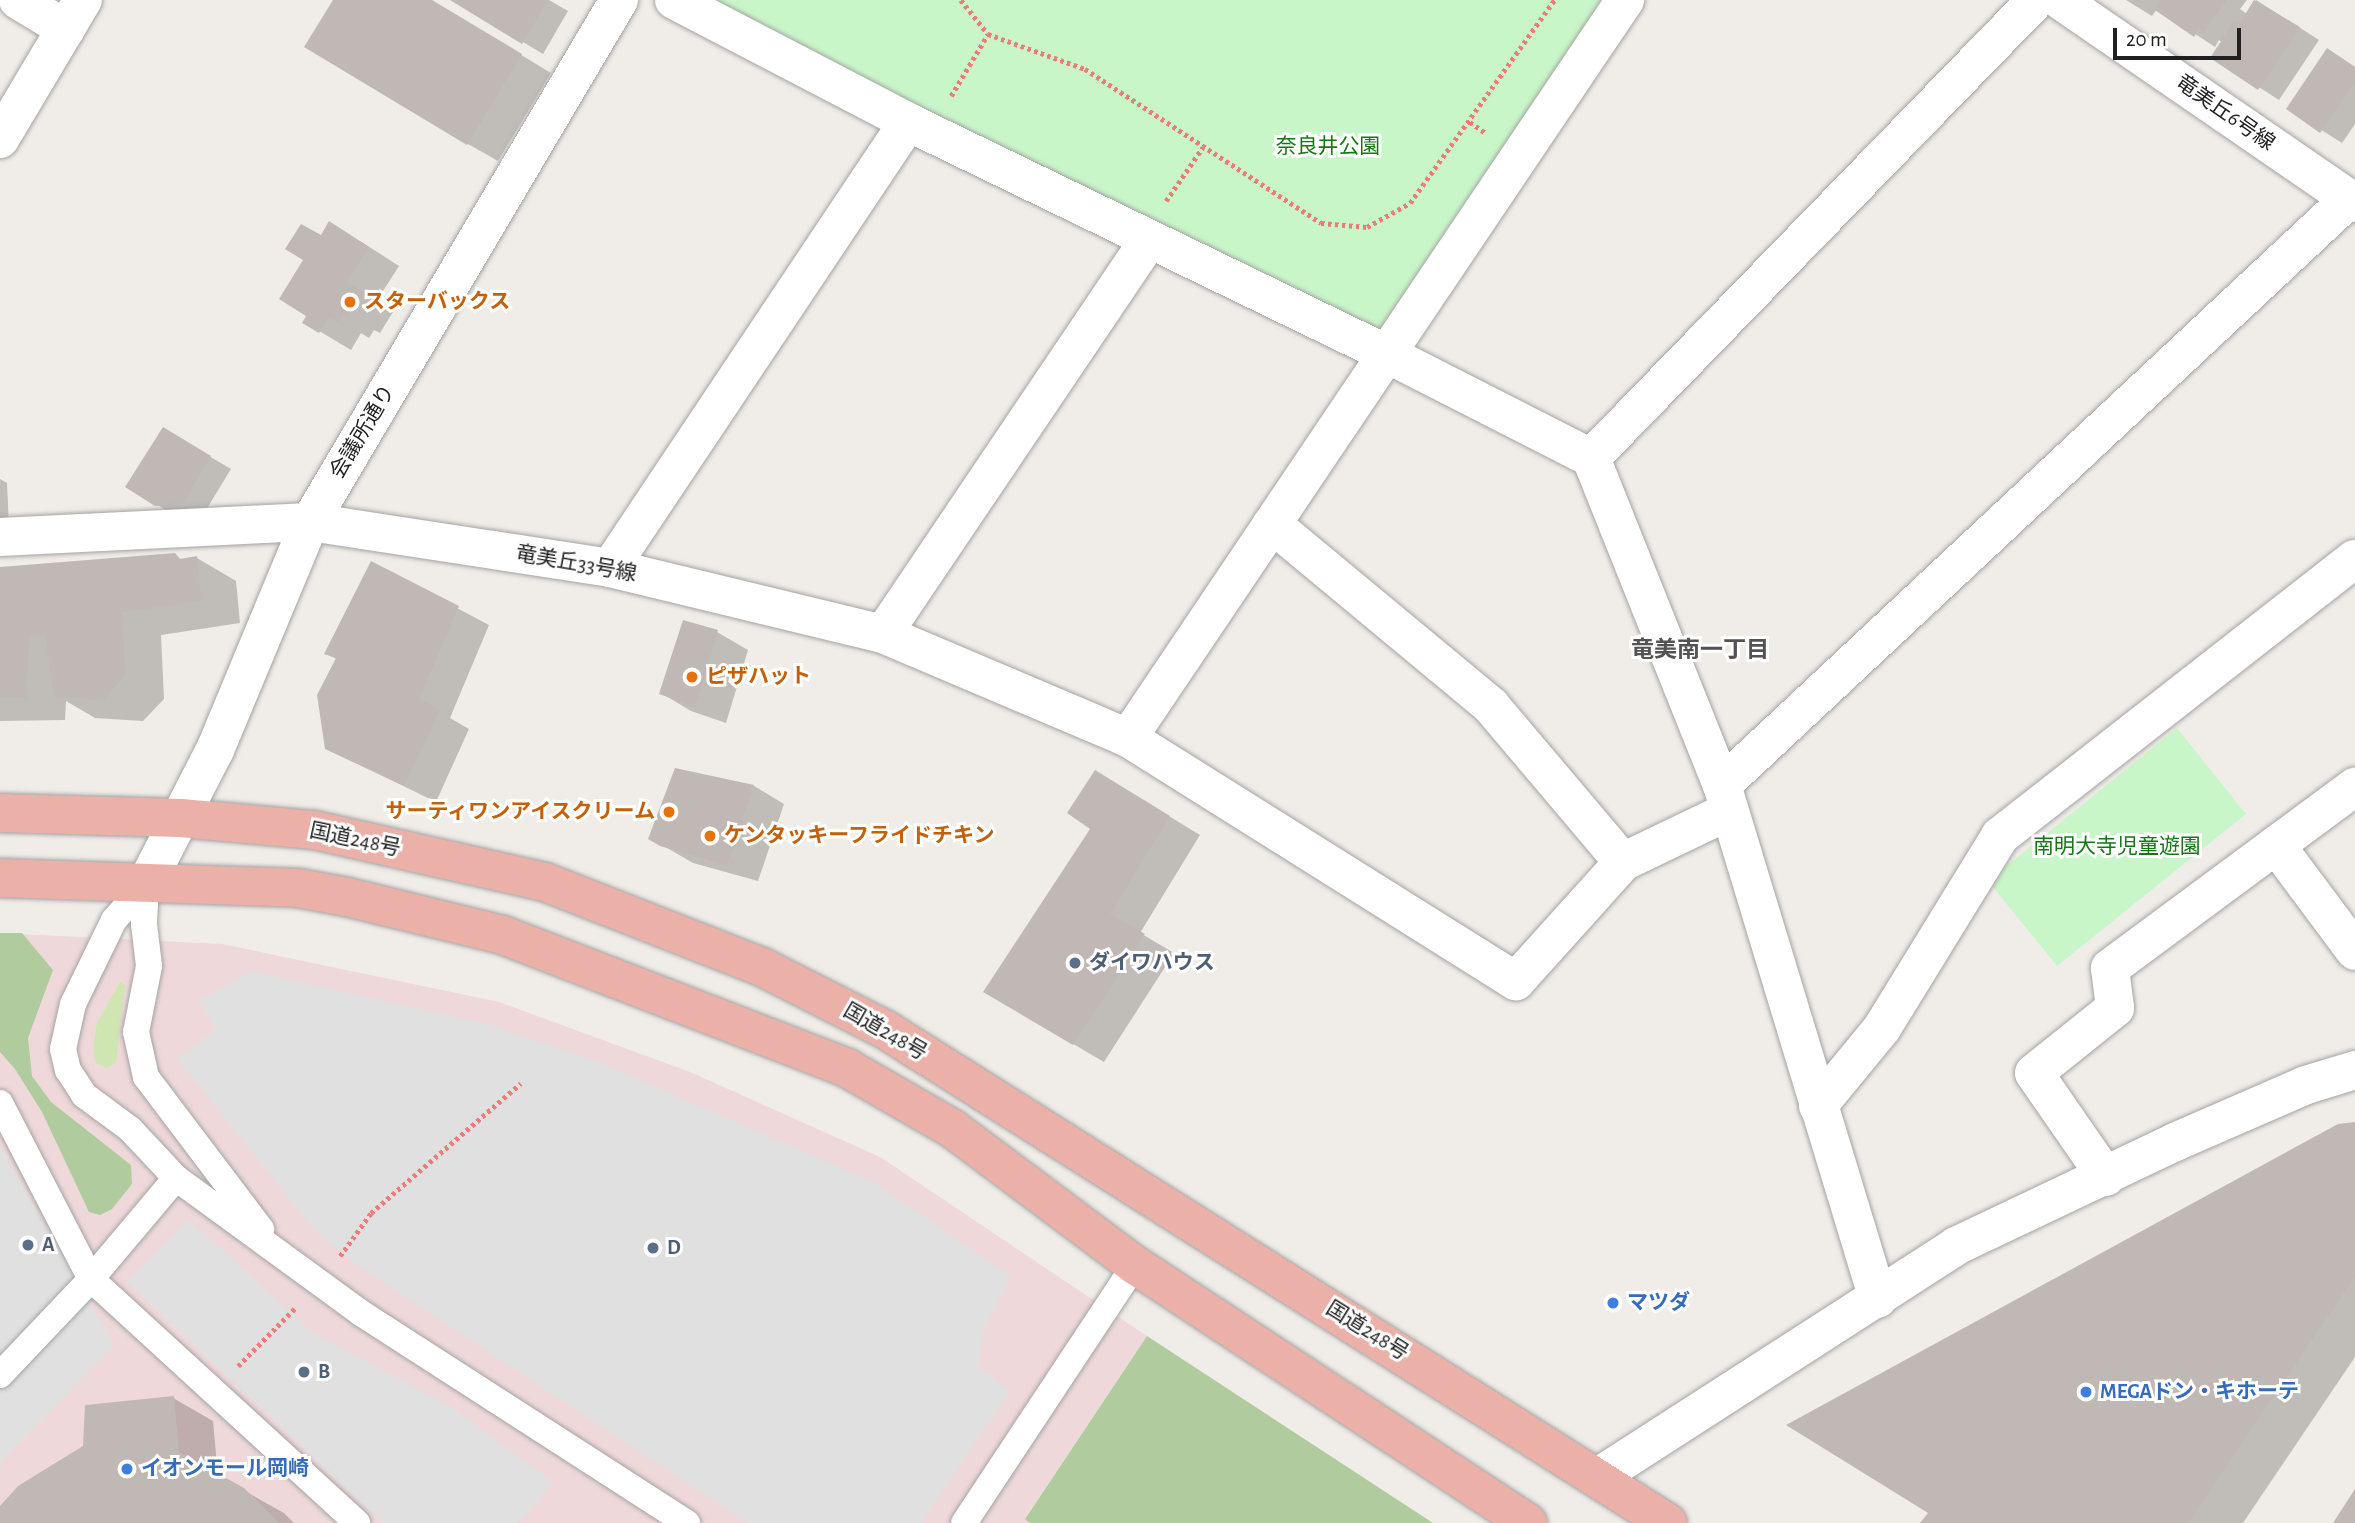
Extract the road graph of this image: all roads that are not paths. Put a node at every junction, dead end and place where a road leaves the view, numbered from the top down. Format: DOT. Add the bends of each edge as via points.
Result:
graph roads {
  1 [pos="18,0"];
  2 [pos="619,0"];
  3 [pos="674,0"];
  4 [pos="1625,0"];
  5 [pos="2036,0"];
  6 [pos="2060,0"];
  7 [pos="74,14"];
  8 [pos="919,127"];
  9 [pos="0,139"];
  10 [pos="2353,198"];
  11 [pos="1146,237"];
  12 [pos="1387,354"];
  13 [pos="1591,458"];
  14 [pos="310,522"];
  15 [pos="1272,524"];
  16 [pos="0,537"];
  17 [pos="2355,559"];
  18 [pos="610,568"];
  19 [pos="883,634"];
  20 [pos="1128,738"];
  21 [pos="2355,786"];
  22 [pos="1726,798"];
  23 [pos="0,813"];
  24 [pos="181,818"];
  25 [pos="2276,845"];
  26 [pos="1623,862"];
  27 [pos="0,878"];
  28 [pos="146,884"];
  29 [pos="2355,951"];
  30 [pos="2355,1070"];
  31 [pos="0,1103"];
  32 [pos="1818,1106"];
  33 [pos="2106,1177"];
  34 [pos="176,1178"];
  35 [pos="280,1254"];
  36 [pos="1135,1265"];
  37 [pos="91,1279"];
  38 [pos="1878,1299"];
  39 [pos="0,1375"];
  40 [pos="1598,1477"];
  41 [pos="357,1523"];
  42 [pos="687,1523"];
  43 [pos="964,1523"];
  44 [pos="1528,1523"];
  45 [pos="1668,1523"];
  1 -- 7 [label="street"];
  2 -- 14 [label="street, 会議所通り"];
  3 -- 8 [label="street"];
  4 -- 12 [label="street"];
  5 -- 13 [label="street"];
  6 -- 10 [label="street, 竜美丘6号線"];
  7 -- 9 [label="street"];
  8 -- 11 [label="street"];
  8 -- 18 [label="street"];
  10 -- 22 [label="street"];
  11 -- 12 [label="street"];
  11 -- 19 [label="street"];
  12 -- 13 [label="street"];
  12 -- 15 [label="street"];
  13 -- 22 [label="street"];
  14 -- 16 [label="street, 竜美丘33号線"];
  14 -- 18 [label="street, 竜美丘33号線"];
  14 -- 24 [label="street, 会議所通り" via="215,750"];
  15 -- 20 [label="street"];
  15 -- 26 [label="street" via="1491,706"];
  17 -- 32 [label="street" via="2000,836 1882,1028"];
  18 -- 19 [label="street, 竜美丘33号線"];
  19 -- 20 [label="street, 竜美丘33号線"];
  20 -- 26 [label="street, 竜美丘33号線" via="1516,981"];
  21 -- 25 [label="street"];
  22 -- 26 [label="street"];
  22 -- 32 [label="street"];
  23 -- 24 [label="highway, 国道248号"];
  24 -- 28 [label="street, 会議所通り"];
  24 -- 40 [label="highway, 国道248号" via="314,830 545,883 764,968 897,1037"];
  25 -- 29 [label="street"];
  25 -- 33 [label="street" via="2110,968 2115,1008 2034,1073"];
  27 -- 28 [label="highway"];
  28 -- 34 [label="lane" via="114,920 73,1003 63,1049 68,1069 85,1095 130,1129"];
  28 -- 35 [label="lane" via="149,966 136,1032 146,1077"];
  28 -- 36 [label="highway" via="298,888 438,919 503,935 759,1033 847,1068 953,1129"];
  30 -- 33 [label="street" via="2306,1085"];
  31 -- 37 [label="lane"];
  32 -- 38 [label="street"];
  33 -- 38 [label="street" via="1956,1246"];
  34 -- 35 [label="lane"];
  34 -- 37 [label="lane"];
  35 -- 42 [label="lane" via="360,1313"];
  36 -- 43 [label="lane"];
  36 -- 44 [label="highway"];
  37 -- 39 [label="lane"];
  37 -- 41 [label="lane"];
  38 -- 40 [label="street"];
  40 -- 45 [label="highway, 国道248号"];
}
